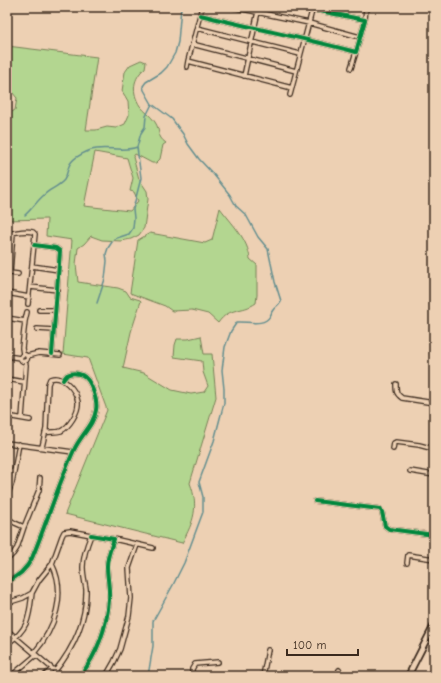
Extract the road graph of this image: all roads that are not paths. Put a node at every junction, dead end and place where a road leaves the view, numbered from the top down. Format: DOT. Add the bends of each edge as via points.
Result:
graph roads {
  1 [pos="202,7"];
  2 [pos="233,7"];
  3 [pos="258,7"];
  4 [pos="300,7"];
  5 [pos="366,7"];
  6 [pos="428,7"];
  7 [pos="434,7"];
  8 [pos="313,8"];
  9 [pos="257,13"];
  10 [pos="200,14"];
  11 [pos="365,20"];
  12 [pos="309,23"];
  13 [pos="197,28"];
  14 [pos="254,28"];
  15 [pos="360,37"];
  16 [pos="305,38"];
  17 [pos="251,42"];
  18 [pos="192,44"];
  19 [pos="356,52"];
  20 [pos="300,54"];
  21 [pos="248,59"];
  22 [pos="188,61"];
  23 [pos="187,67"];
  24 [pos="351,68"];
  25 [pos="296,71"];
  26 [pos="244,76"];
  27 [pos="292,88"];
  28 [pos="290,95"];
  29 [pos="7,233"];
  30 [pos="14,233"];
  31 [pos="34,245"];
  32 [pos="32,266"];
  33 [pos="59,270"];
  34 [pos="8,272"];
  35 [pos="18,274"];
  36 [pos="30,287"];
  37 [pos="58,290"];
  38 [pos="7,293"];
  39 [pos="29,297"];
  40 [pos="28,304"];
  41 [pos="39,310"];
  42 [pos="55,310"];
  43 [pos="26,312"];
  44 [pos="7,318"];
  45 [pos="25,321"];
  46 [pos="37,329"];
  47 [pos="54,330"];
  48 [pos="52,354"];
  49 [pos="25,355"];
  50 [pos="60,355"];
  51 [pos="7,356"];
  52 [pos="20,358"];
  53 [pos="25,361"];
  54 [pos="7,379"];
  55 [pos="63,380"];
  56 [pos="24,382"];
  57 [pos="396,384"];
  58 [pos="434,403"];
  59 [pos="7,416"];
  60 [pos="22,418"];
  61 [pos="30,420"];
  62 [pos="45,433"];
  63 [pos="7,443"];
  64 [pos="19,444"];
  65 [pos="42,447"];
  66 [pos="393,449"];
  67 [pos="434,449"];
  68 [pos="73,452"];
  69 [pos="7,470"];
  70 [pos="410,471"];
  71 [pos="14,472"];
  72 [pos="434,475"];
  73 [pos="40,478"];
  74 [pos="7,496"];
  75 [pos="315,501"];
  76 [pos="7,518"];
  77 [pos="24,527"];
  78 [pos="91,534"];
  79 [pos="434,535"];
  80 [pos="114,539"];
  81 [pos="137,545"];
  82 [pos="153,548"];
  83 [pos="434,559"];
  84 [pos="7,560"];
  85 [pos="407,563"];
  86 [pos="52,564"];
  87 [pos="7,581"];
  88 [pos="32,593"];
  89 [pos="7,603"];
  90 [pos="434,625"];
  91 [pos="7,630"];
  92 [pos="16,638"];
  93 [pos="7,644"];
  94 [pos="268,650"];
  95 [pos="35,654"];
  96 [pos="218,662"];
  97 [pos="53,670"];
  98 [pos="339,670"];
  99 [pos="11,676"];
  100 [pos="44,676"];
  101 [pos="61,676"];
  102 [pos="80,676"];
  103 [pos="106,676"];
  104 [pos="192,676"];
  105 [pos="263,676"];
  106 [pos="345,676"];
  107 [pos="408,676"];
  1 -- 10 [label="street"];
  2 -- 9 [label="street"];
  3 -- 9 [label="street"];
  4 -- 8 [label="street"];
  5 -- 11 [label="street"];
  6 -- 7 [label="street"];
  8 -- 11 [label="street"];
  8 -- 12 [label="street"];
  9 -- 12 [label="street"];
  9 -- 14 [label="street"];
  10 -- 13 [label="street"];
  10 -- 14 [label="street"];
  11 -- 15 [label="street"];
  12 -- 15 [label="street"];
  12 -- 16 [label="street"];
  13 -- 17 [label="street"];
  13 -- 18 [label="street"];
  14 -- 16 [label="street"];
  14 -- 17 [label="street"];
  15 -- 19 [label="street"];
  16 -- 19 [label="street"];
  16 -- 20 [label="street"];
  17 -- 20 [label="street"];
  17 -- 21 [label="street"];
  18 -- 21 [label="street"];
  18 -- 22 [label="street"];
  19 -- 24 [label="street"];
  20 -- 25 [label="street"];
  21 -- 25 [label="street"];
  21 -- 26 [label="street"];
  22 -- 23 [label="street"];
  22 -- 26 [label="street"];
  25 -- 27 [label="street"];
  26 -- 27 [label="street"];
  27 -- 28 [label="street"];
  29 -- 30 [label="street"];
  30 -- 31 [label="street" via="33,232"];
  30 -- 34 [label="street"];
  31 -- 32 [label="street"];
  31 -- 33 [label="street" via="59,250"];
  32 -- 33 [label="street"];
  32 -- 36 [label="street"];
  33 -- 37 [label="street"];
  34 -- 35 [label="street"];
  36 -- 37 [label="street"];
  36 -- 39 [label="street"];
  37 -- 42 [label="street"];
  38 -- 39 [label="street"];
  39 -- 40 [label="street"];
  41 -- 42 [label="street"];
  42 -- 47 [label="street"];
  43 -- 45 [label="street"];
  44 -- 45 [label="street"];
  45 -- 49 [label="street" via="22,348"];
  46 -- 47 [label="street"];
  47 -- 48 [label="street"];
  48 -- 49 [label="street"];
  48 -- 50 [label="street"];
  49 -- 52 [label="street"];
  49 -- 53 [label="street" via="28,359"];
  51 -- 52 [label="street"];
  52 -- 53 [label="street"];
  53 -- 56 [label="street"];
  54 -- 56 [label="street"];
  55 -- 62 [label="street" via="55,378 49,381"];
  55 -- 62 [label="street" via="77,399 76,412 62,430"];
  55 -- 68 [label="street" via="69,374 84,376 97,402 94,416"];
  56 -- 60 [label="street"];
  57 -- 58 [label="street" via="396,392 402,398"];
  59 -- 60 [label="street"];
  60 -- 61 [label="street"];
  62 -- 65 [label="street"];
  63 -- 64 [label="street"];
  64 -- 65 [label="street"];
  64 -- 71 [label="street"];
  65 -- 68 [label="street"];
  66 -- 67 [label="street" via="396,442"];
  68 -- 87 [label="street" via="32,558 19,574"];
  69 -- 71 [label="street"];
  70 -- 72 [label="street"];
  71 -- 74 [label="street"];
  73 -- 77 [label="street" via="41,484"];
  75 -- 79 [label="street" via="380,509 385,526 389,529"];
  76 -- 77 [label="street"];
  77 -- 84 [label="street" via="17,548"];
  78 -- 80 [label="street"];
  78 -- 86 [label="street" via="64,532"];
  78 -- 97 [label="street" via="83,567 86,589 81,624 75,640"];
  80 -- 81 [label="street"];
  80 -- 102 [label="street" via="108,560 108,612 98,645"];
  81 -- 82 [label="street"];
  81 -- 103 [label="street" via="130,564 127,624 114,662"];
  83 -- 85 [label="street" via="408,555"];
  86 -- 88 [label="street"];
  86 -- 95 [label="street" via="58,583 56,614 50,630"];
  88 -- 89 [label="street"];
  88 -- 92 [label="street" via="27,622"];
  90 -- 107 [label="street"];
  91 -- 92 [label="street"];
  92 -- 93 [label="street"];
  92 -- 95 [label="street"];
  94 -- 105 [label="street"];
  95 -- 97 [label="street"];
  95 -- 99 [label="street"];
  96 -- 104 [label="street" via="194,664"];
  97 -- 100 [label="street"];
  97 -- 101 [label="street"];
  98 -- 106 [label="street"];
}
